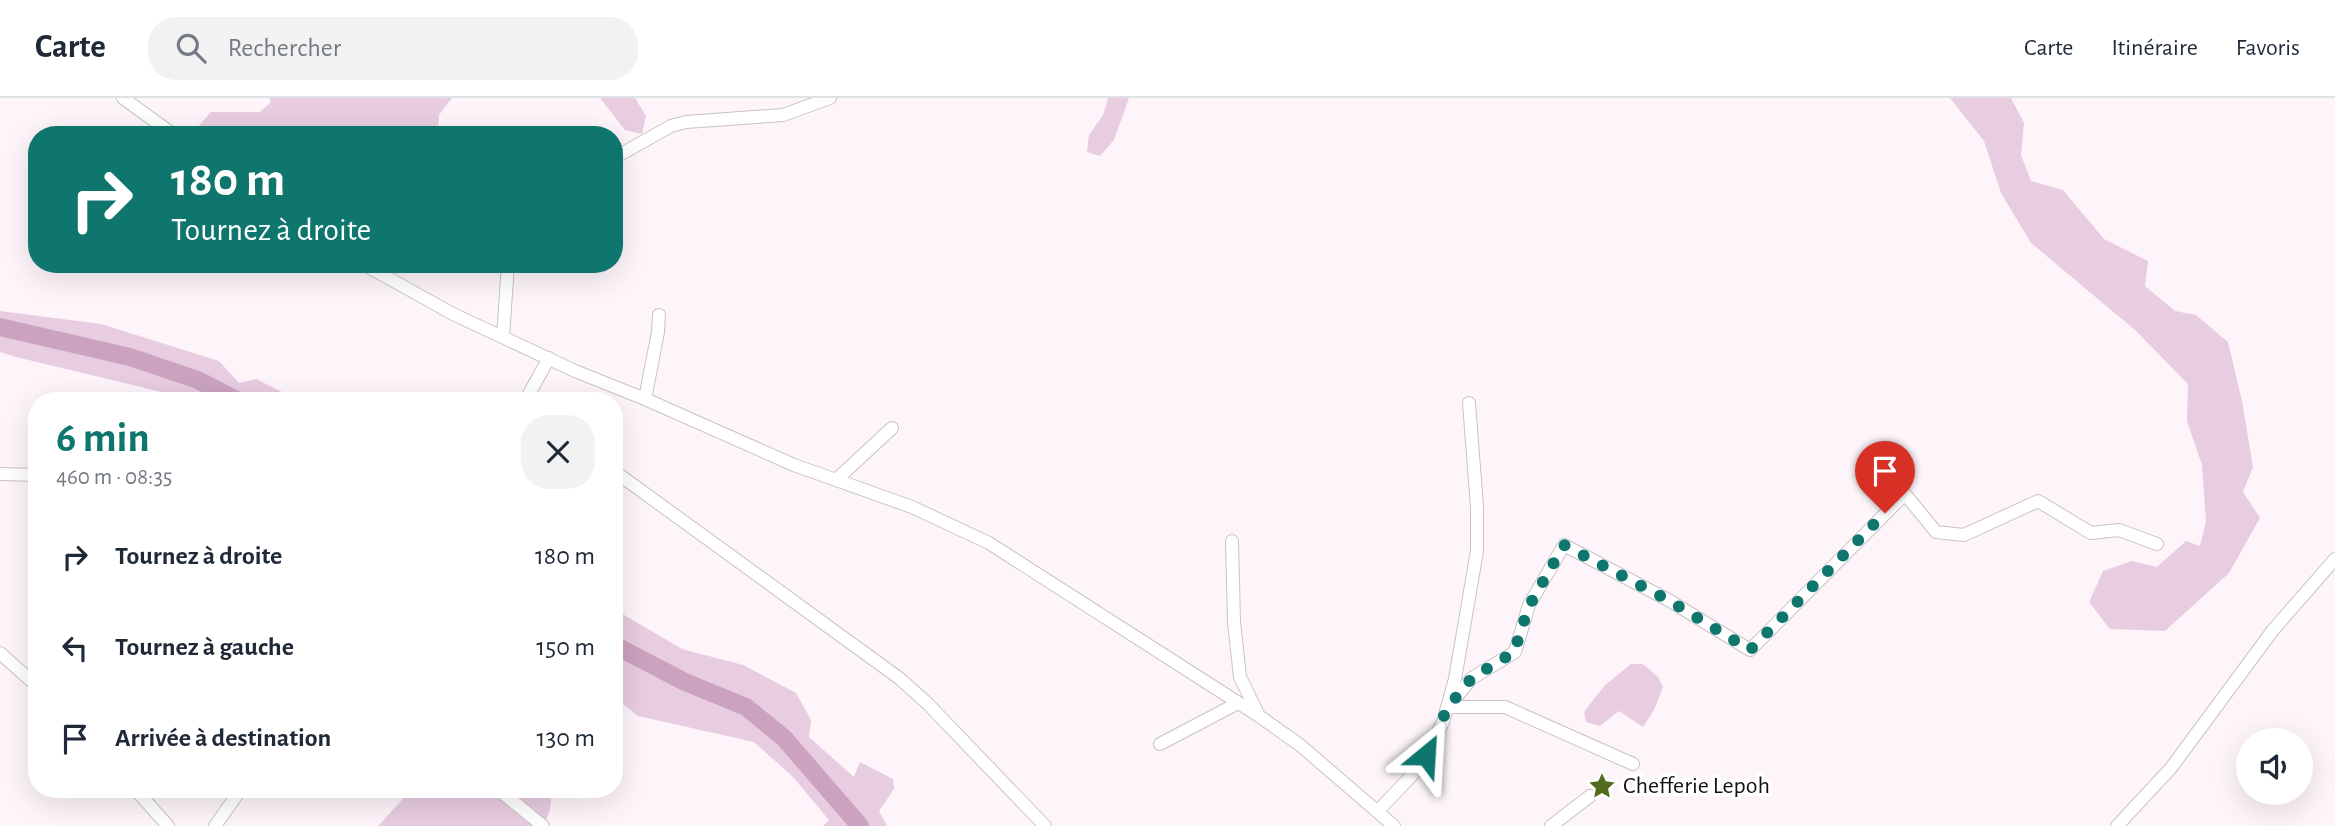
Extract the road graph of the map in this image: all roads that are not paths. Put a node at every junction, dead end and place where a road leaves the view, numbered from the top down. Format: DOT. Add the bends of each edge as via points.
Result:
graph roads {
  1 [pos="123,98"];
  2 [pos="830,98"];
  3 [pos="162,126"];
  4 [pos="623,153"];
  5 [pos="379,273"];
  6 [pos="507,273"];
  7 [pos="659,314"];
  8 [pos="503,337"];
  9 [pos="549,358"];
  10 [pos="530,392"];
  11 [pos="645,399"];
  12 [pos="1469,403"];
  13 [pos="892,428"];
  14 [pos="0,474"];
  15 [pos="28,475"];
  16 [pos="623,478"];
  17 [pos="836,480"];
  18 [pos="1232,541"];
  19 [pos="2157,544"];
  20 [pos="2335,558"];
  21 [pos="0,653"];
  22 [pos="28,678"];
  23 [pos="1238,702"];
  24 [pos="1448,707"];
  25 [pos="1259,716"];
  26 [pos="1160,744"];
  27 [pos="1633,764"];
  28 [pos="1590,796"];
  29 [pos="143,798"];
  30 [pos="235,798"];
  31 [pos="509,798"];
  32 [pos="1378,811"];
  33 [pos="168,826"];
  34 [pos="215,826"];
  35 [pos="543,826"];
  36 [pos="1045,826"];
  37 [pos="1394,826"];
  38 [pos="1551,826"];
  39 [pos="2117,826"];
  1 -- 3 [label="street"];
  2 -- 4 [label="street" via="783,115 686,122"];
  5 -- 8 [label="street"];
  6 -- 8 [label="street"];
  7 -- 11 [label="street"];
  8 -- 9 [label="street"];
  9 -- 10 [label="street"];
  9 -- 11 [label="street"];
  11 -- 17 [label="street"];
  12 -- 24 [label="street" via="1477,551"];
  13 -- 17 [label="street"];
  14 -- 15 [label="street"];
  16 -- 36 [label="street" via="899,678"];
  17 -- 23 [label="street" via="912,507 989,543"];
  18 -- 25 [label="street" via="1240,677"];
  19 -- 24 [label="street" via="2119,530 2091,533 2038,501 1964,535 1936,532 1905,494 1750,650 1564,545 1529,606 1514,652 1472,678"];
  20 -- 39 [label="street" via="2273,630 2171,768"];
  21 -- 22 [label="street"];
  23 -- 25 [label="street"];
  23 -- 26 [label="street"];
  24 -- 27 [label="street" via="1505,707"];
  24 -- 32 [label="street" via="1420,764"];
  25 -- 32 [label="street"];
  28 -- 38 [label="street"];
  29 -- 33 [label="street"];
  30 -- 34 [label="street"];
  31 -- 35 [label="street"];
  32 -- 37 [label="street"];
}
